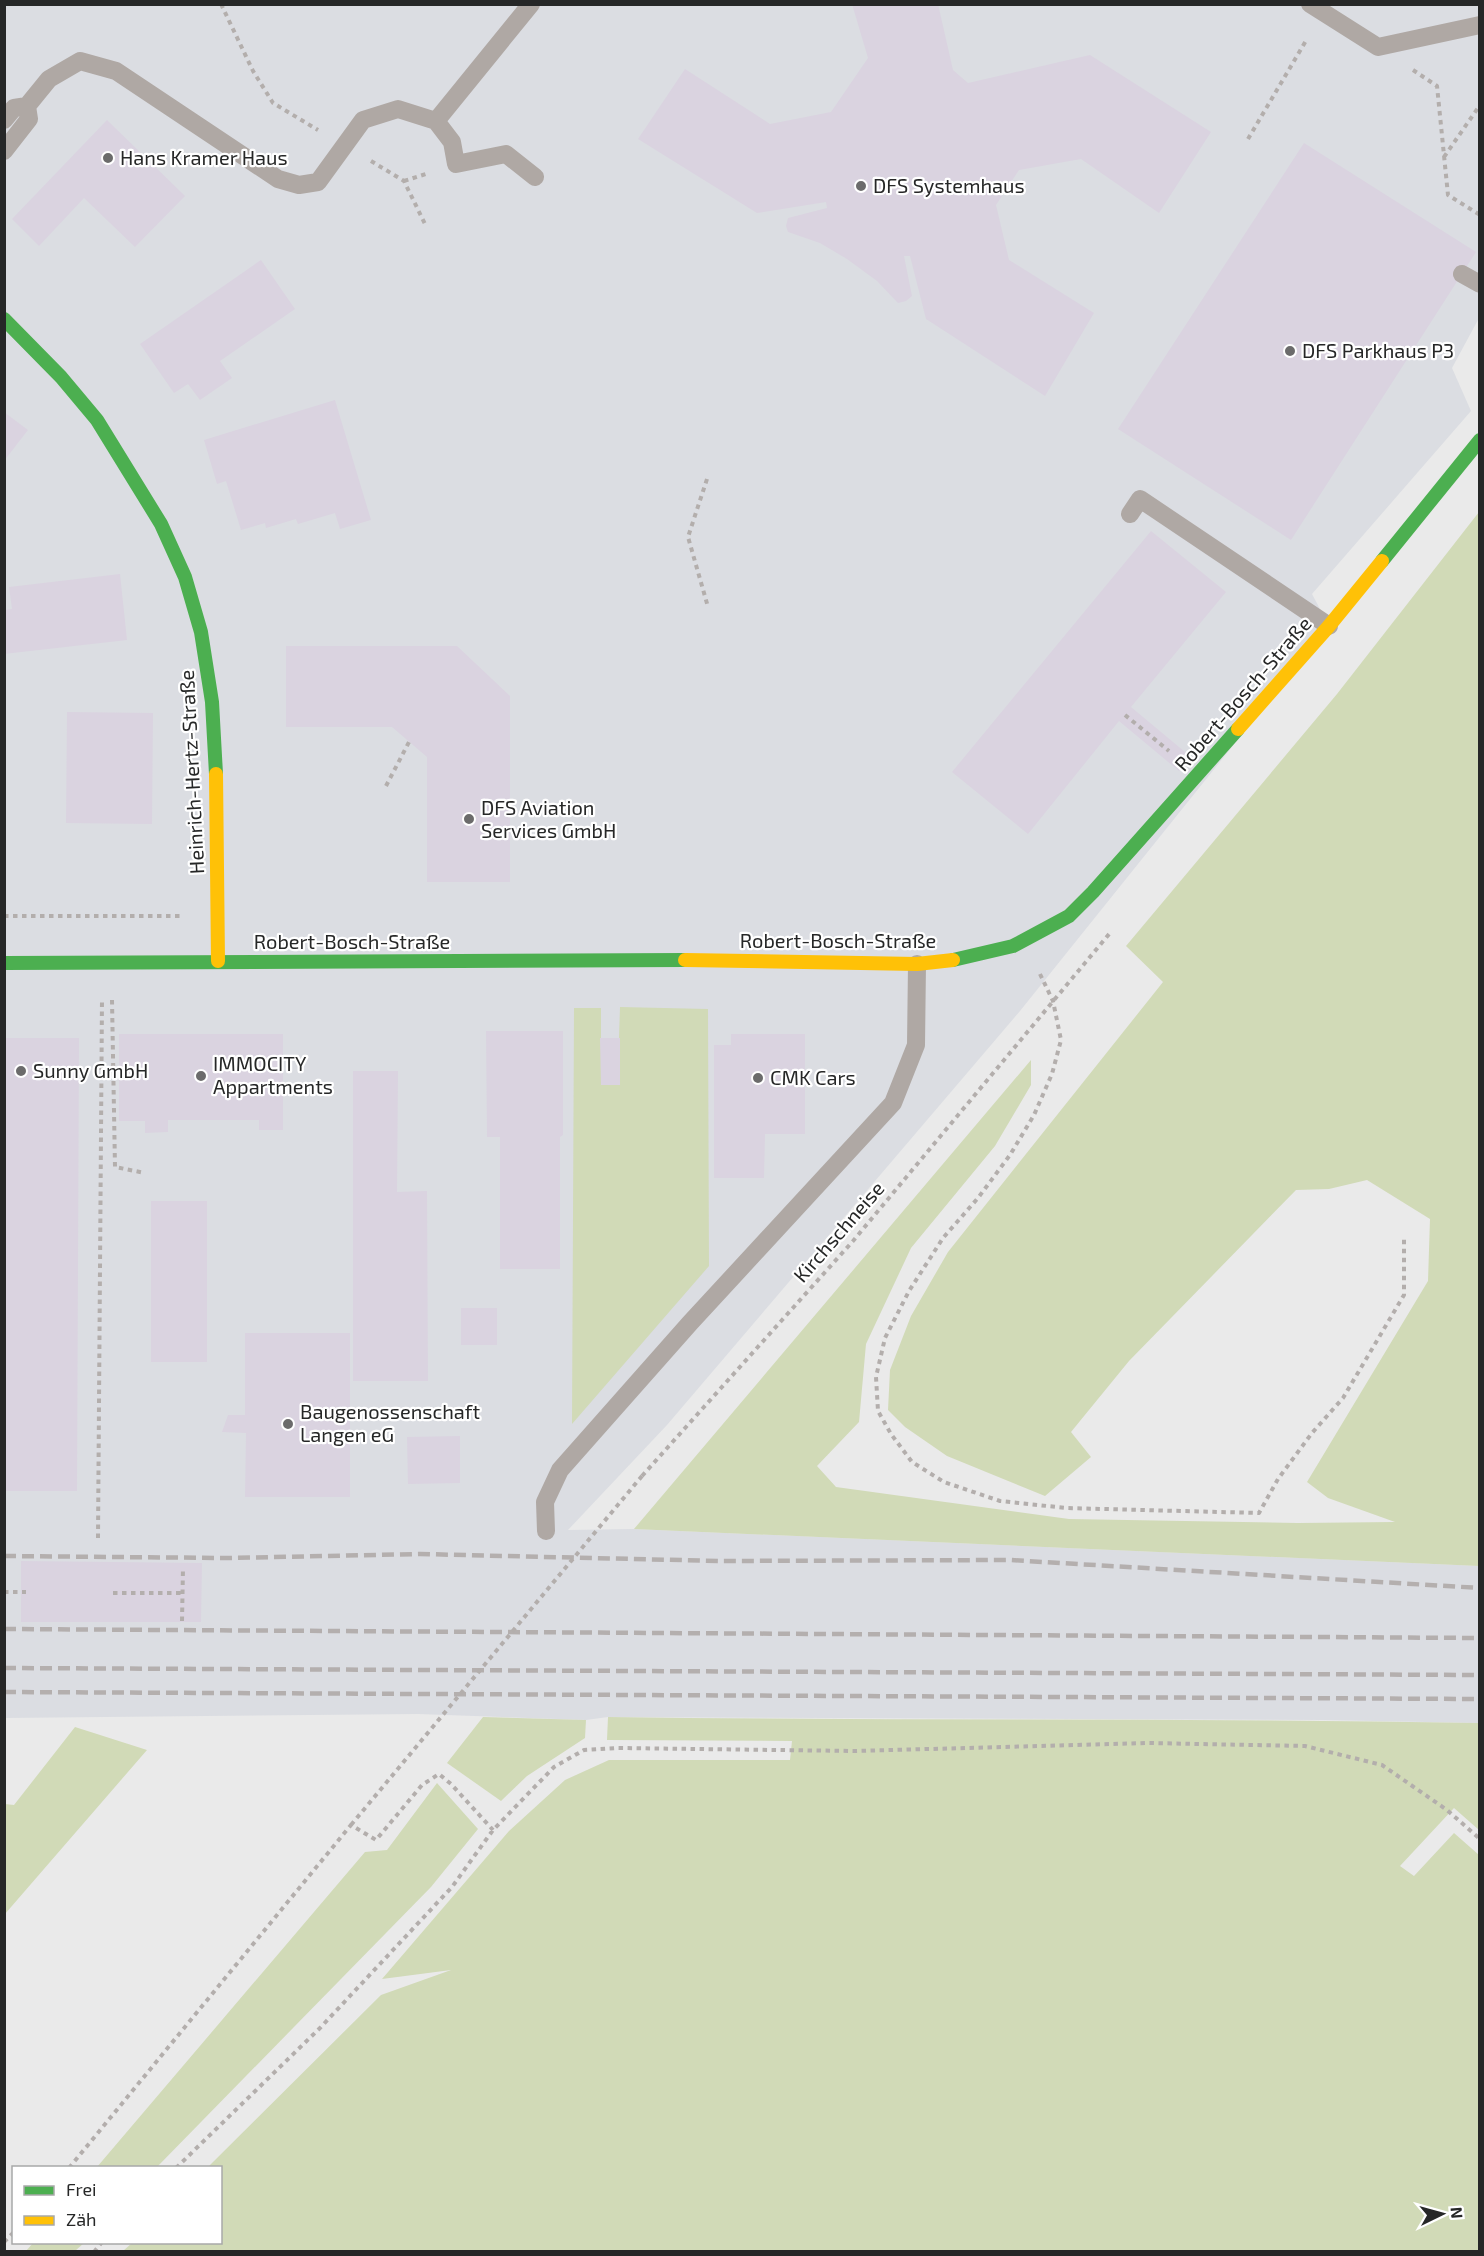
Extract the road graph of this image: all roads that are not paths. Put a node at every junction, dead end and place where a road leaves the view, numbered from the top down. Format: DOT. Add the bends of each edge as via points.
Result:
graph roads {
  1 [pos="531,4"];
  2 [pos="1317,9"];
  3 [pos="1479,25"];
  4 [pos="27,106"];
  5 [pos="4,120"];
  6 [pos="436,122"];
  7 [pos="4,151"];
  8 [pos="535,177"];
  9 [pos="1462,274"];
  10 [pos="1479,284"];
  11 [pos="4,319"];
  12 [pos="1479,440"];
  13 [pos="1130,514"];
  14 [pos="1329,626"];
  15 [pos="218,962"];
  16 [pos="4,963"];
  17 [pos="917,964"];
  18 [pos="546,1531"];
  1 -- 6 [label="lane"];
  2 -- 3 [label="lane" via="1378,47"];
  4 -- 5 [label="lane" via="14,108"];
  4 -- 6 [label="lane" via="49,79 80,61 116,71 278,179 299,185 318,182 363,120 398,109"];
  4 -- 7 [label="lane" via="29,119"];
  6 -- 8 [label="lane" via="452,142 456,164 506,154"];
  9 -- 10 [label="lane"];
  11 -- 15 [label="street, Heinrich-Hertz-Straße" via="97,420 161,524 185,577 201,632 212,702"];
  12 -- 14 [label="street, Robert-Bosch-Straße"];
  13 -- 14 [label="lane" via="1140,499"];
  14 -- 17 [label="street, Robert-Bosch-Straße" via="1070,916 1013,946"];
  15 -- 16 [label="street, Robert-Bosch-Straße"];
  15 -- 17 [label="street, Robert-Bosch-Straße" via="705,960"];
  17 -- 18 [label="lane" via="916,1045 893,1103 560,1470 545,1502"];
}
